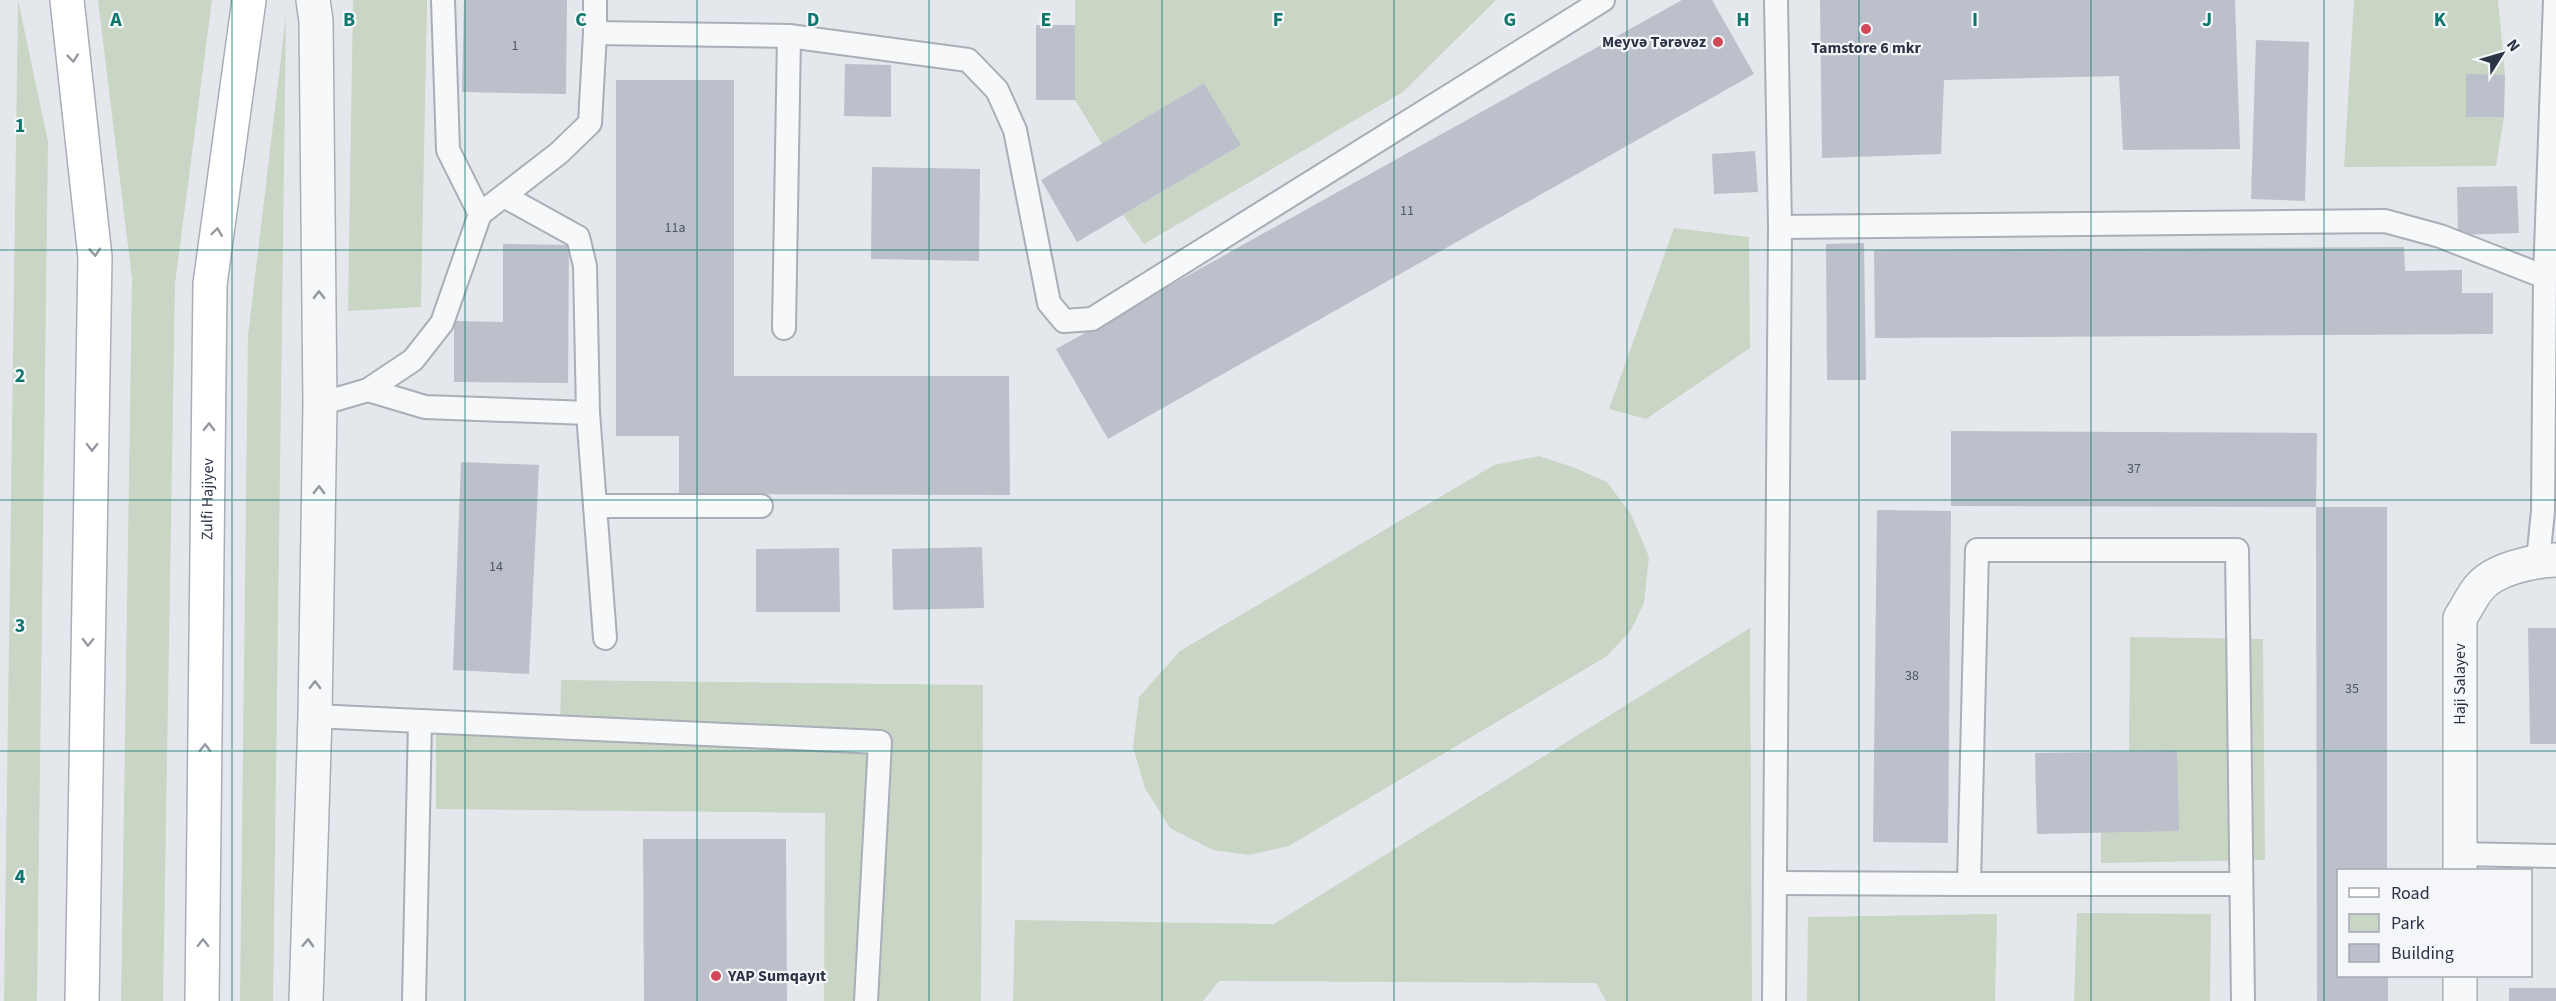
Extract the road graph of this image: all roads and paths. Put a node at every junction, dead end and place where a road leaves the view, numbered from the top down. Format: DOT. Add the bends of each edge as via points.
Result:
graph roads {
  1 [pos="67,0"];
  2 [pos="249,0"];
  3 [pos="313,0"];
  4 [pos="443,0"];
  5 [pos="595,0"];
  6 [pos="1603,0"];
  7 [pos="1776,0"];
  8 [pos="2555,0"];
  9 [pos="595,33"];
  10 [pos="789,36"];
  11 [pos="504,196"];
  12 [pos="480,214"];
  13 [pos="1780,227"];
  14 [pos="2545,278"];
  15 [pos="784,328"];
  16 [pos="368,390"];
  17 [pos="320,404"];
  18 [pos="588,413"];
  19 [pos="595,506"];
  20 [pos="761,506"];
  21 [pos="2547,560"];
  22 [pos="604,638"];
  23 [pos="315,716"];
  24 [pos="420,721"];
  25 [pos="2556,856"];
  26 [pos="2460,862"];
  27 [pos="1774,883"];
  28 [pos="1969,884"];
  29 [pos="2241,884"];
  30 [pos="2460,977"];
  31 [pos="82,1001"];
  32 [pos="202,1001"];
  33 [pos="306,1001"];
  34 [pos="414,1001"];
  35 [pos="866,1001"];
  36 [pos="1774,1001"];
  37 [pos="2243,1001"];
  38 [pos="2460,1001"];
  1 -- 31 [label="main road, one-way" via="95,257"];
  32 -- 2 [label="main road, Zulfi Hajiyev, one-way" via="210,284"];
  17 -- 3 [label="street, one-way"];
  4 -- 12 [label="lane" via="448,150"];
  5 -- 9 [label="lane"];
  6 -- 10 [label="lane" via="1092,319 1064,321 1049,303 1015,130 997,90 968,60"];
  7 -- 13 [label="lane"];
  8 -- 14 [label="lane"];
  9 -- 10 [label="lane"];
  9 -- 11 [label="lane" via="590,123 560,153"];
  10 -- 15 [label="lane"];
  11 -- 12 [label="lane"];
  11 -- 18 [label="lane" via="578,237 585,266"];
  12 -- 16 [label="lane" via="442,323 413,360"];
  13 -- 14 [label="lane" via="2385,220 2440,236"];
  13 -- 27 [label="lane"];
  14 -- 21 [label="lane" via="2542,511"];
  16 -- 17 [label="lane"];
  16 -- 18 [label="lane" via="425,407"];
  23 -- 17 [label="street, one-way"];
  18 -- 19 [label="lane"];
  19 -- 20 [label="lane"];
  19 -- 22 [label="lane"];
  21 -- 26 [label="street, Haji Salayev" via="2505,570 2479,588 2460,618"];
  23 -- 24 [label="lane"];
  33 -- 23 [label="street, one-way"];
  24 -- 34 [label="lane"];
  24 -- 35 [label="lane" via="880,742"];
  25 -- 26 [label="lane"];
  27 -- 28 [label="lane"];
  27 -- 36 [label="lane"];
  28 -- 29 [label="lane"];
  28 -- 29 [label="lane" via="1977,550 2237,550"];
  29 -- 37 [label="lane"];
  30 -- 38 [label="street"];
}
